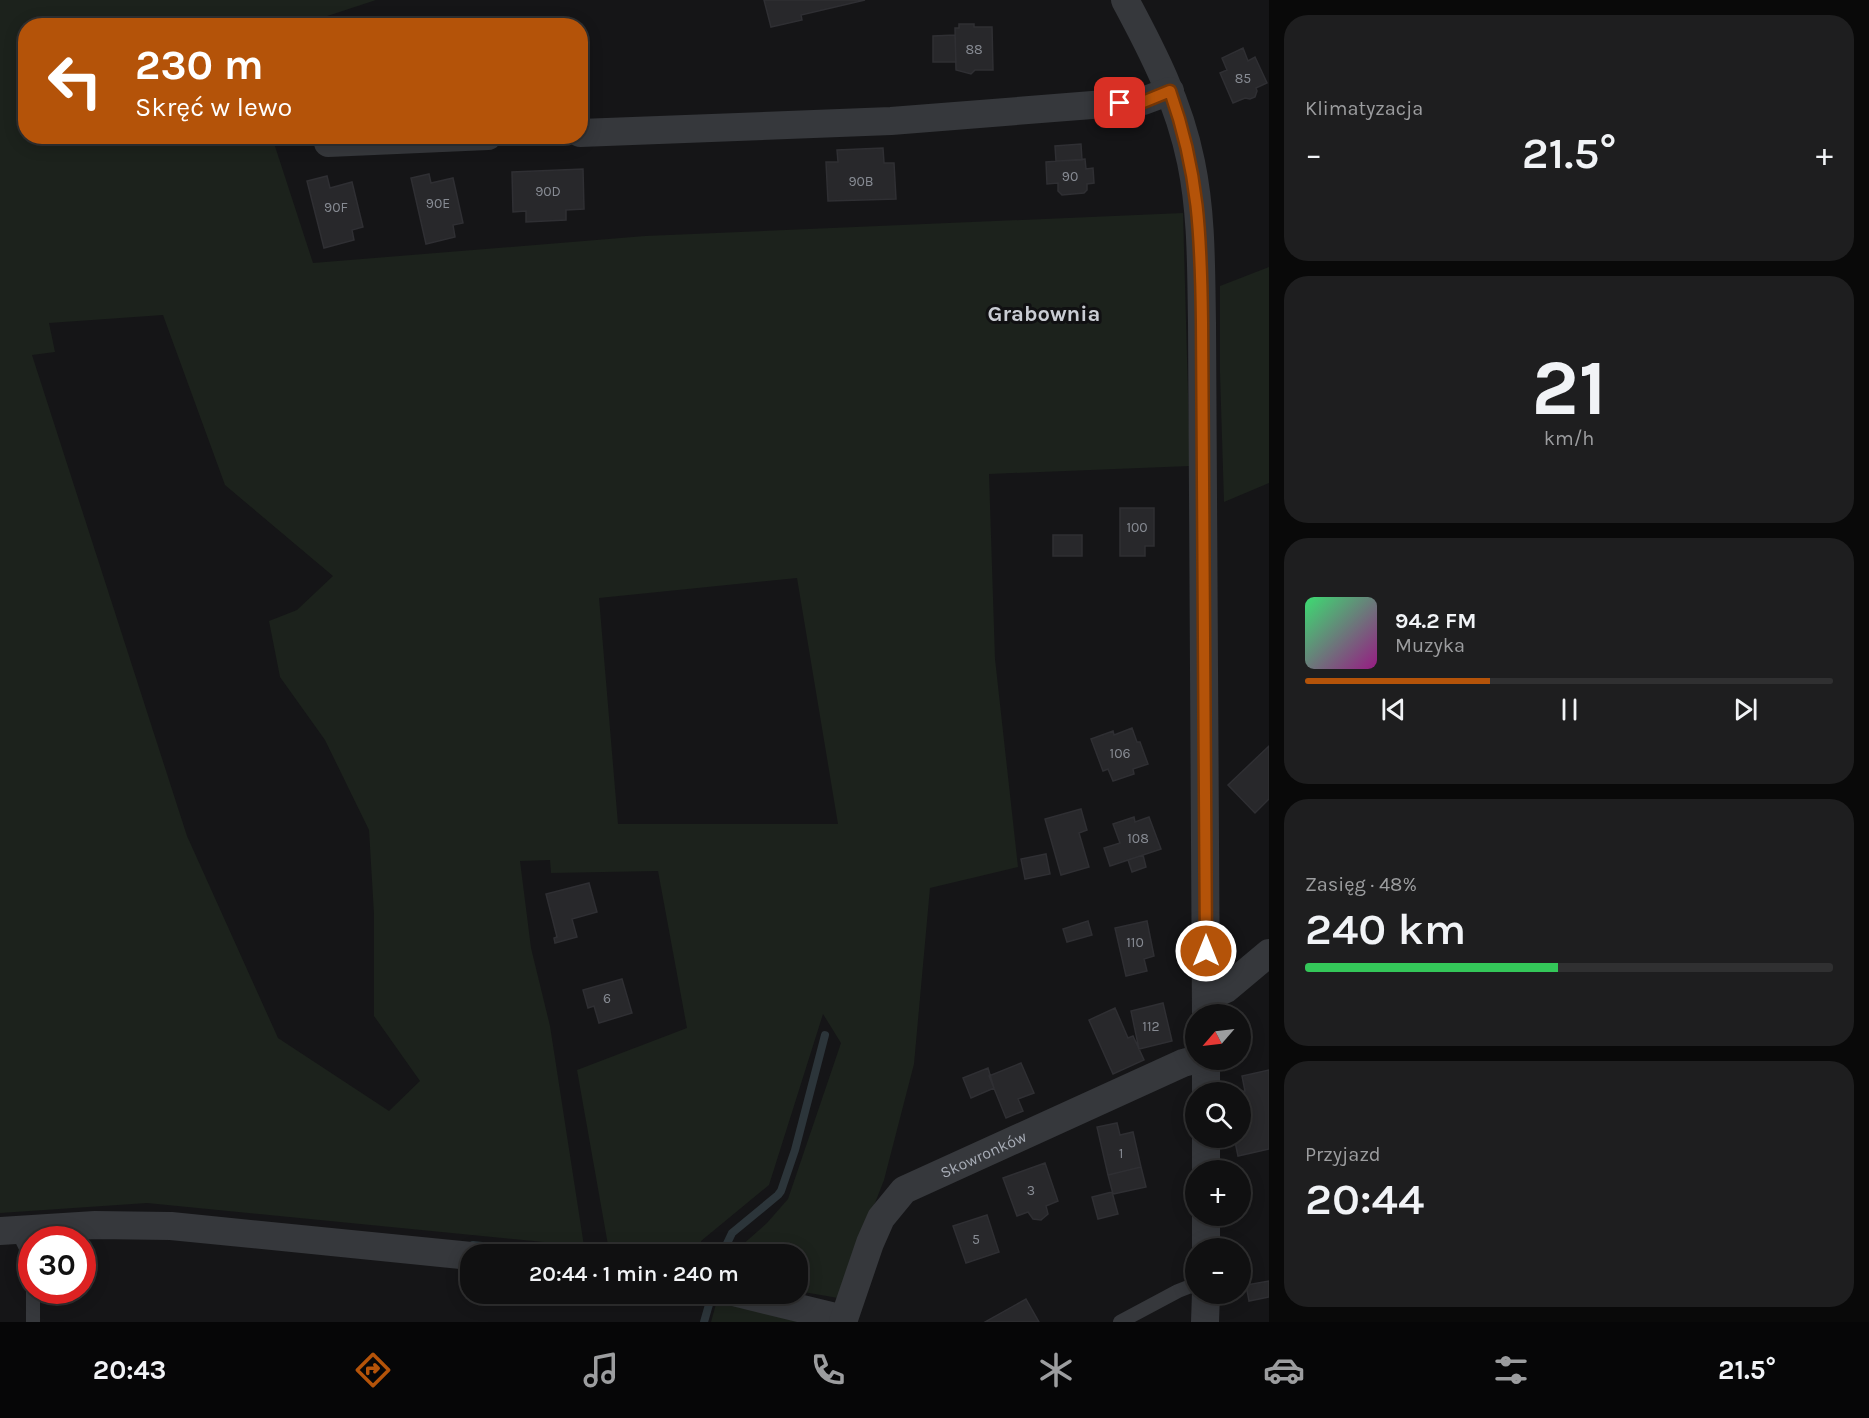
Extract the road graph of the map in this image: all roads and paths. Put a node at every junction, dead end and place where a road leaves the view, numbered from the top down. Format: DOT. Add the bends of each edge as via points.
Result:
graph roads {
  1 [pos="1125,0"];
  2 [pos="1170,91"];
  3 [pos="588,133"];
  4 [pos="1269,953"];
  5 [pos="1206,1004"];
  6 [pos="1208,1004"];
  7 [pos="1185,1064"];
  8 [pos="8,1230"];
  9 [pos="18,1242"];
  10 [pos="460,1255"];
  11 [pos="1185,1288"];
  12 [pos="33,1304"];
  13 [pos="780,1304"];
  14 [pos="1206,1304"];
  15 [pos="843,1320"];
  16 [pos="33,1322"];
  17 [pos="1120,1322"];
  18 [pos="1205,1322"];
  1 -- 2 [label="street"];
  2 -- 3 [label="street" via="1143,102 891,121"];
  2 -- 5 [label="street" via="1191,161 1199,220"];
  4 -- 6 [label="street"];
  7 -- 15 [label="street, Skowronków" via="904,1190 881,1218"];
  8 -- 9 [label="lane"];
  8 -- 10 [label="street" via="171,1226"];
  11 -- 17 [label="lane"];
  12 -- 16 [label="lane"];
  13 -- 15 [label="street"];
  14 -- 18 [label="street"];
}
